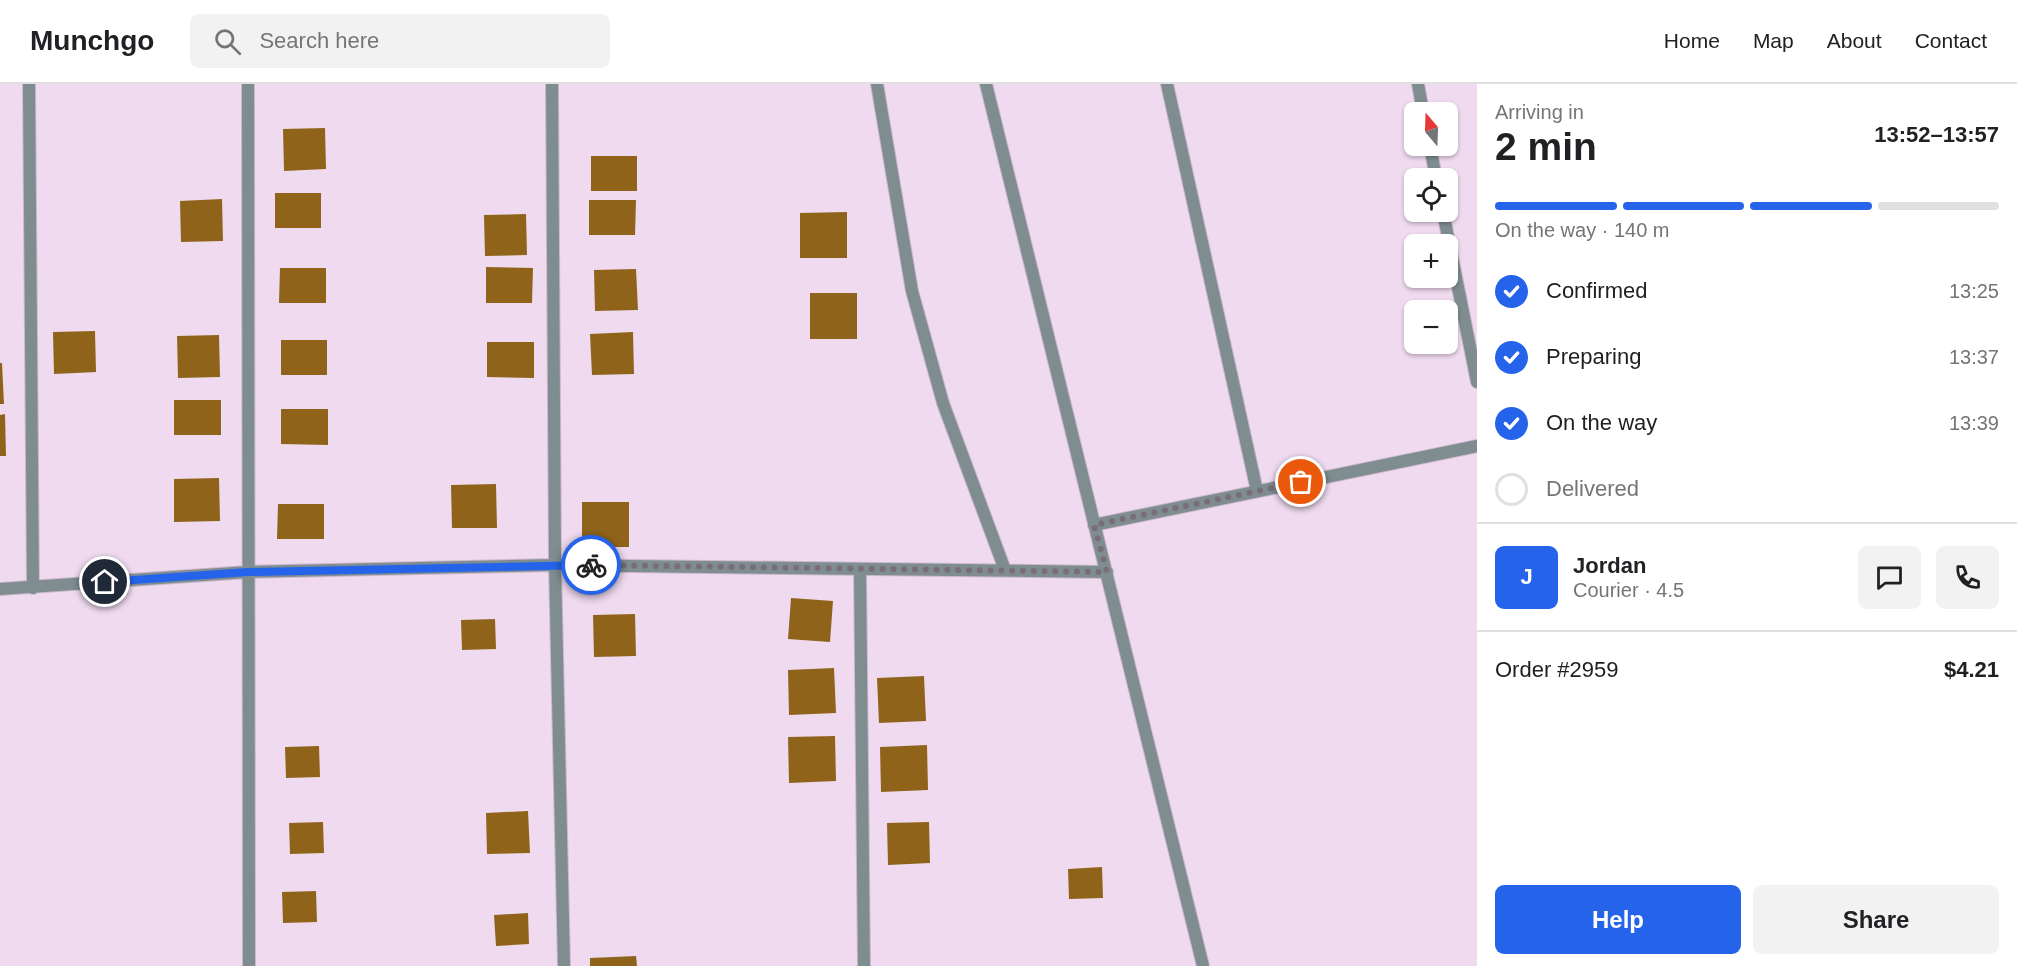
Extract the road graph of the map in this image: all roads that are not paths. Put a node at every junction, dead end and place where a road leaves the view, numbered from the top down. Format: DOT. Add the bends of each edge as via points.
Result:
graph roads {
  1 [pos="29,84"];
  2 [pos="248,84"];
  3 [pos="552,84"];
  4 [pos="877,84"];
  5 [pos="986,84"];
  6 [pos="1167,84"];
  7 [pos="1418,84"];
  8 [pos="1421,102"];
  9 [pos="1445,222"];
  10 [pos="1477,382"];
  11 [pos="1477,446"];
  12 [pos="1257,491"];
  13 [pos="1094,525"];
  14 [pos="555,565"];
  15 [pos="860,569"];
  16 [pos="1005,570"];
  17 [pos="248,572"];
  18 [pos="1107,572"];
  19 [pos="33,588"];
  20 [pos="0,589"];
  21 [pos="249,966"];
  22 [pos="564,966"];
  23 [pos="864,966"];
  24 [pos="1203,966"];
  1 -- 19 [label="street"];
  2 -- 17 [label="street"];
  3 -- 14 [label="street"];
  4 -- 16 [label="street" via="912,291 943,403"];
  5 -- 13 [label="street"];
  6 -- 12 [label="street"];
  7 -- 8 [label="street"];
  9 -- 10 [label="street"];
  11 -- 12 [label="street"];
  12 -- 13 [label="street"];
  13 -- 18 [label="street"];
  14 -- 15 [label="street"];
  14 -- 17 [label="street"];
  14 -- 22 [label="street"];
  15 -- 16 [label="street"];
  15 -- 23 [label="street"];
  16 -- 18 [label="street"];
  17 -- 19 [label="street"];
  17 -- 21 [label="street"];
  18 -- 24 [label="street"];
  19 -- 20 [label="street"];
}
